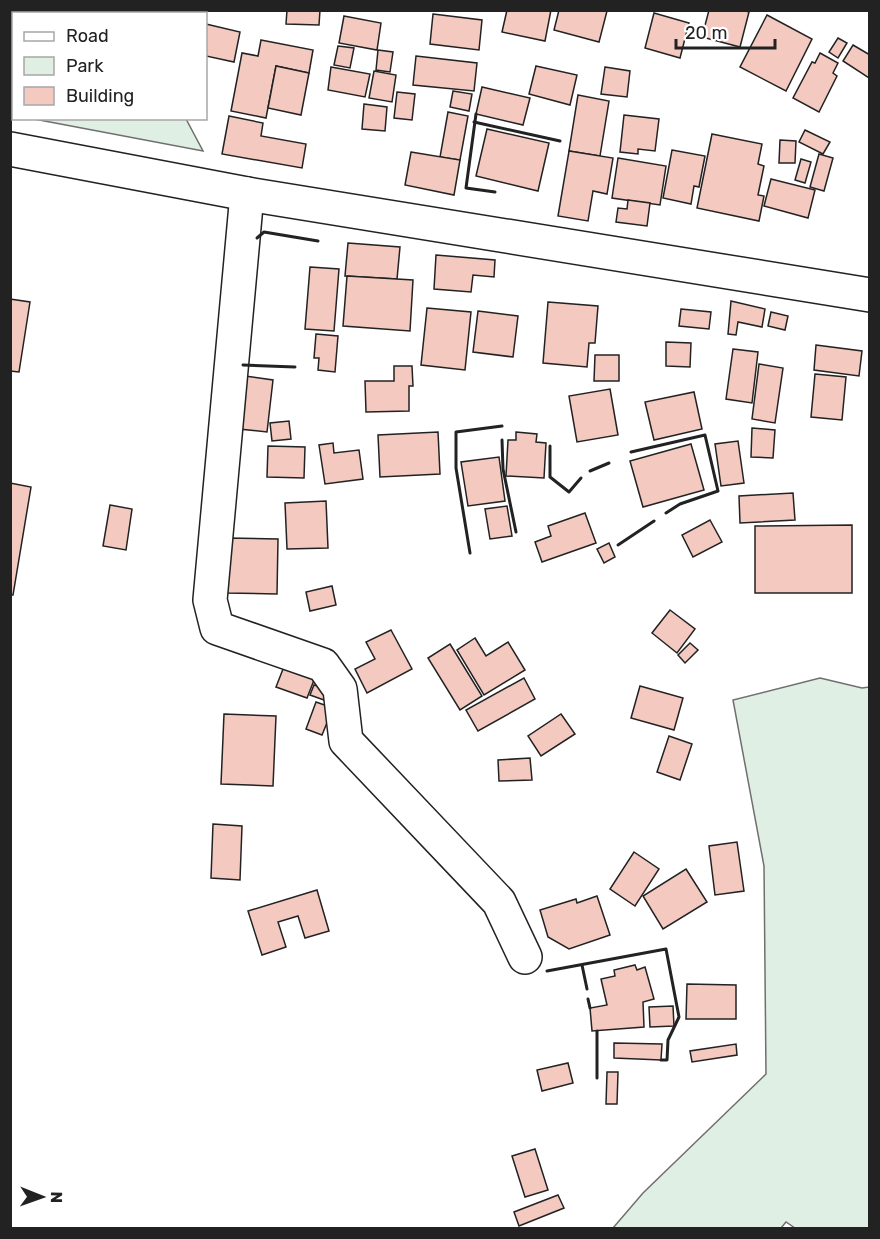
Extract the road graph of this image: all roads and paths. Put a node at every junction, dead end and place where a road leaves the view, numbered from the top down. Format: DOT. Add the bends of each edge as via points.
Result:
graph roads {
  1 [pos="10,149"];
  2 [pos="247,194"];
  3 [pos="870,295"];
  4 [pos="525,957"];
  1 -- 2 [label="street"];
  2 -- 3 [label="street"];
  2 -- 4 [label="street" via="210,600 217,628 323,665 340,689 346,741 499,902"];
}
